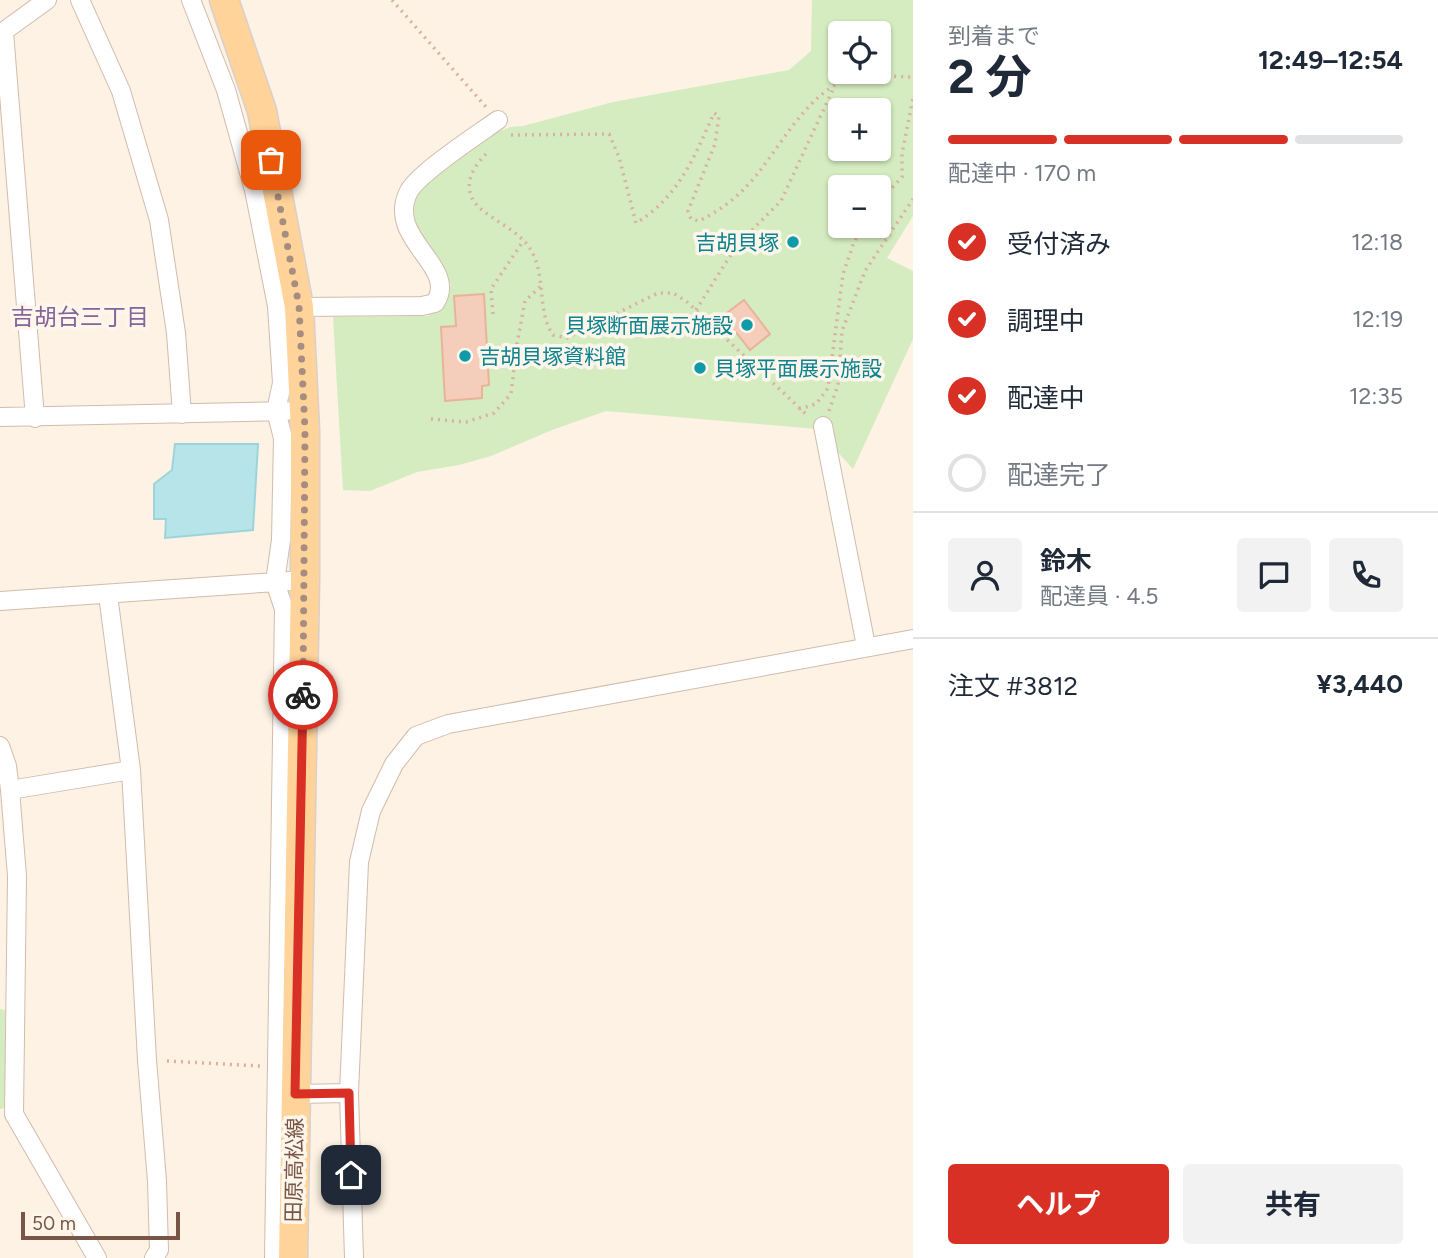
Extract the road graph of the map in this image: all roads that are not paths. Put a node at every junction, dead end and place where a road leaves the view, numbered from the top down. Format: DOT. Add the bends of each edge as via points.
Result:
graph roads {
  1 [pos="47,0"];
  2 [pos="80,0"];
  3 [pos="191,0"];
  4 [pos="224,0"];
  5 [pos="2,33"];
  6 [pos="498,120"];
  7 [pos="299,306"];
  8 [pos="304,410"];
  9 [pos="276,411"];
  10 [pos="182,414"];
  11 [pos="0,417"];
  12 [pos="35,418"];
  13 [pos="823,426"];
  14 [pos="305,580"];
  15 [pos="275,582"];
  16 [pos="108,595"];
  17 [pos="0,601"];
  18 [pos="913,639"];
  19 [pos="866,646"];
  20 [pos="0,746"];
  21 [pos="131,770"];
  22 [pos="10,790"];
  23 [pos="9,876"];
  24 [pos="349,1093"];
  25 [pos="295,1094"];
  26 [pos="7,1116"];
  27 [pos="97,1258"];
  28 [pos="154,1258"];
  29 [pos="274,1258"];
  30 [pos="293,1258"];
  31 [pos="354,1258"];
  1 -- 5 [label="street"];
  2 -- 10 [label="street" via="121,91 159,220 176,333"];
  3 -- 9 [label="street" via="226,90 254,190 277,306 282,383"];
  4 -- 7 [label="main road, 田原高松線" via="262,111"];
  5 -- 12 [label="street"];
  6 -- 7 [label="street" via="421,177 405,201 407,229 440,280 441,294 435,303"];
  7 -- 8 [label="main road, 田原高松線"];
  8 -- 9 [label="street"];
  8 -- 14 [label="main road, 田原高松線"];
  9 -- 10 [label="street"];
  9 -- 15 [label="street" via="283,438 281,540"];
  10 -- 12 [label="street"];
  11 -- 12 [label="street"];
  13 -- 19 [label="street"];
  14 -- 15 [label="street"];
  14 -- 25 [label="main road, 田原高松線"];
  15 -- 16 [label="street"];
  15 -- 29 [label="street" via="284,609"];
  16 -- 17 [label="street"];
  16 -- 21 [label="street"];
  18 -- 19 [label="street"];
  19 -- 24 [label="street" via="449,724 416,736 394,764 371,811 359,862"];
  20 -- 22 [label="street"];
  21 -- 22 [label="street"];
  21 -- 28 [label="street" via="157,1181 159,1250"];
  22 -- 23 [label="street"];
  23 -- 26 [label="street"];
  24 -- 25 [label="street"];
  24 -- 31 [label="street"];
  25 -- 30 [label="main road, 田原高松線"];
  26 -- 27 [label="street"];
}
